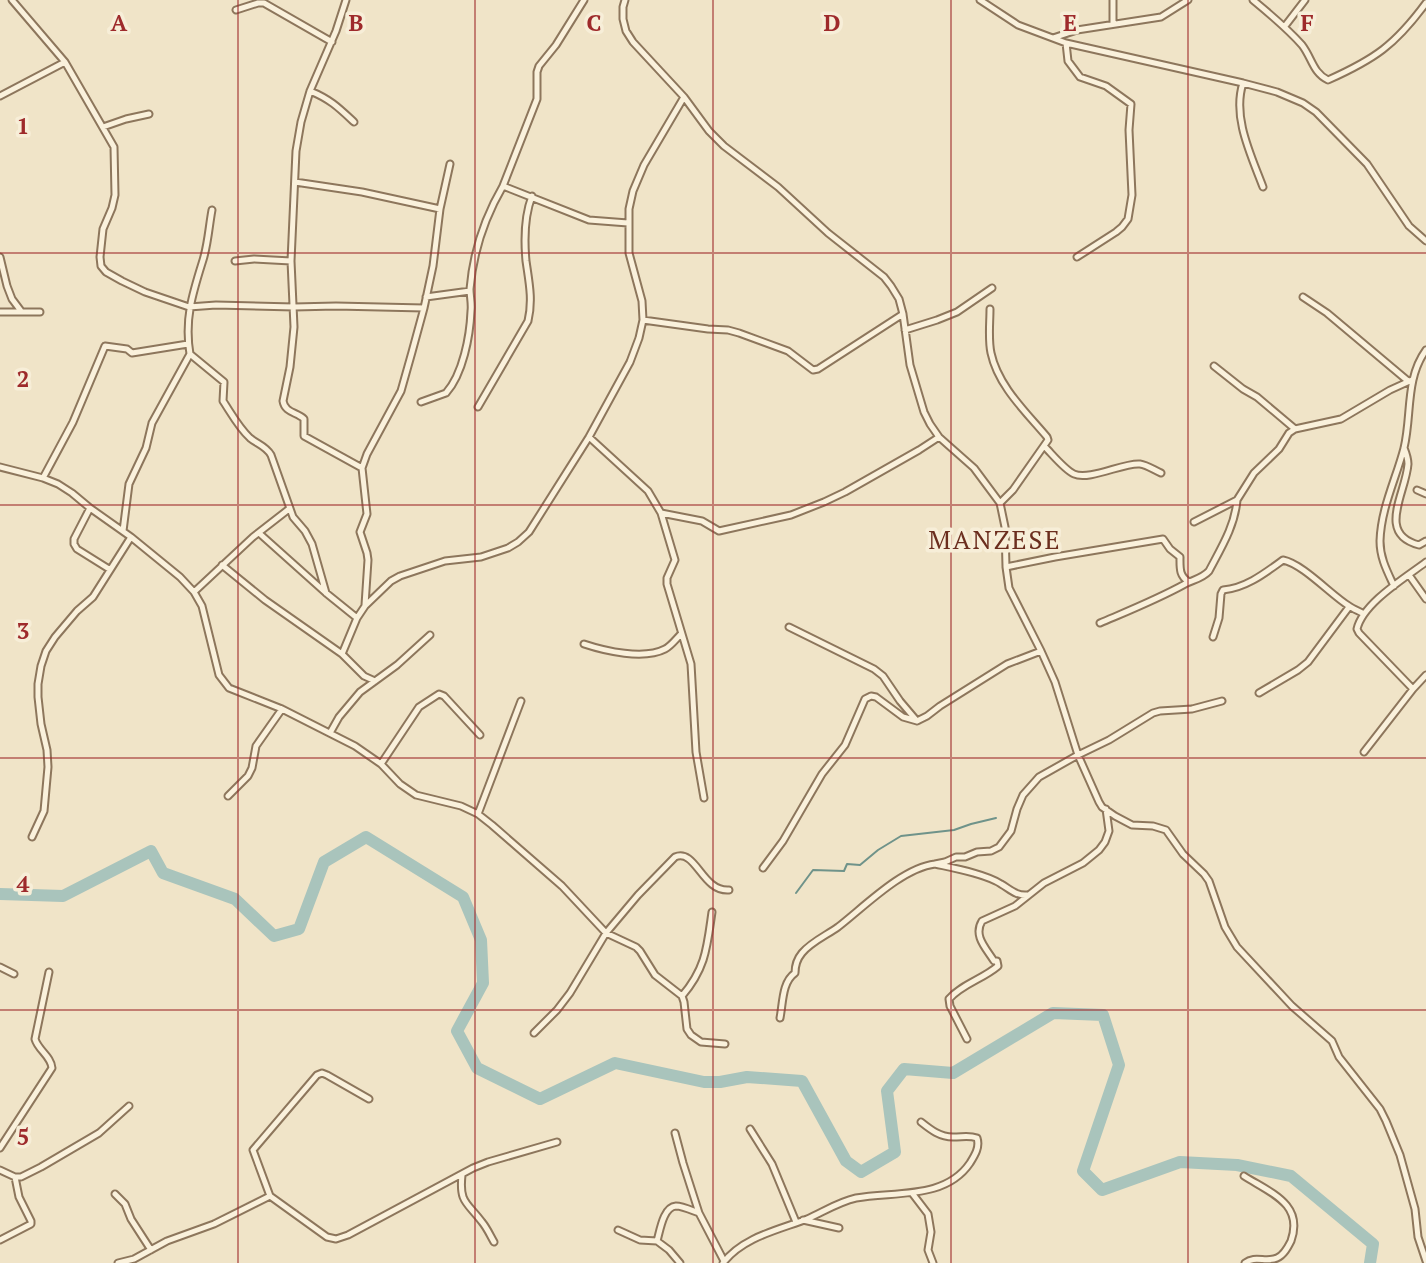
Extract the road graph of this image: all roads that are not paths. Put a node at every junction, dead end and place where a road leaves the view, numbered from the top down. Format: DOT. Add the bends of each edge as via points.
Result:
graph roads {
  1 [pos="12,0"];
  2 [pos="346,0"];
  3 [pos="584,0"];
  4 [pos="625,0"];
  5 [pos="980,0"];
  6 [pos="1113,0"];
  7 [pos="1188,0"];
  8 [pos="1252,0"];
  9 [pos="1305,0"];
  10 [pos="1426,3"];
  11 [pos="236,10"];
  12 [pos="1113,23"];
  13 [pos="1285,26"];
  14 [pos="1053,38"];
  15 [pos="332,42"];
  16 [pos="1066,43"];
  17 [pos="65,62"];
  18 [pos="1243,83"];
  19 [pos="310,91"];
  20 [pos="0,96"];
  21 [pos="684,96"];
  22 [pos="149,114"];
  23 [pos="354,122"];
  24 [pos="103,127"];
  25 [pos="450,164"];
  26 [pos="295,182"];
  27 [pos="503,186"];
  28 [pos="1263,187"];
  29 [pos="532,196"];
  30 [pos="440,209"];
  31 [pos="212,210"];
  32 [pos="628,223"];
  33 [pos="1426,241"];
  34 [pos="0,257"];
  35 [pos="1077,257"];
  36 [pos="234,261"];
  37 [pos="291,261"];
  38 [pos="992,288"];
  39 [pos="470,291"];
  40 [pos="426,297"];
  41 [pos="1303,298"];
  42 [pos="189,307"];
  43 [pos="294,307"];
  44 [pos="424,308"];
  45 [pos="990,309"];
  46 [pos="22,311"];
  47 [pos="40,312"];
  48 [pos="0,313"];
  49 [pos="903,314"];
  50 [pos="643,320"];
  51 [pos="905,330"];
  52 [pos="188,344"];
  53 [pos="1426,350"];
  54 [pos="190,354"];
  55 [pos="1214,366"];
  56 [pos="1410,381"];
  57 [pos="421,402"];
  58 [pos="478,407"];
  59 [pos="1295,429"];
  60 [pos="939,437"];
  61 [pos="589,438"];
  62 [pos="1045,447"];
  63 [pos="1404,447"];
  64 [pos="0,467"];
  65 [pos="362,468"];
  66 [pos="1161,473"];
  67 [pos="43,478"];
  68 [pos="1417,490"];
  69 [pos="1426,494"];
  70 [pos="1237,500"];
  71 [pos="1000,503"];
  72 [pos="90,508"];
  73 [pos="289,509"];
  74 [pos="661,513"];
  75 [pos="1194,522"];
  76 [pos="123,531"];
  77 [pos="260,533"];
  78 [pos="131,537"];
  79 [pos="1426,541"];
  80 [pos="1426,562"];
  81 [pos="222,565"];
  82 [pos="1006,567"];
  83 [pos="109,569"];
  84 [pos="1409,575"];
  85 [pos="1189,582"];
  86 [pos="1394,586"];
  87 [pos="194,592"];
  88 [pos="326,593"];
  89 [pos="1426,599"];
  90 [pos="365,606"];
  91 [pos="1349,607"];
  92 [pos="1364,614"];
  93 [pos="357,618"];
  94 [pos="1100,623"];
  95 [pos="789,627"];
  96 [pos="681,634"];
  97 [pos="430,635"];
  98 [pos="1213,637"];
  99 [pos="583,645"];
  100 [pos="1041,651"];
  101 [pos="342,654"];
  102 [pos="1426,676"];
  103 [pos="375,681"];
  104 [pos="1413,689"];
  105 [pos="1259,693"];
  106 [pos="521,701"];
  107 [pos="1222,701"];
  108 [pos="282,709"];
  109 [pos="917,721"];
  110 [pos="330,733"];
  111 [pos="480,735"];
  112 [pos="1364,752"];
  113 [pos="1078,755"];
  114 [pos="381,764"];
  115 [pos="228,796"];
  116 [pos="704,797"];
  117 [pos="1106,809"];
  118 [pos="478,814"];
  119 [pos="32,837"];
  120 [pos="935,864"];
  121 [pos="763,868"];
  122 [pos="729,890"];
  123 [pos="1030,894"];
  124 [pos="712,912"];
  125 [pos="606,933"];
  126 [pos="0,967"];
  127 [pos="49,972"];
  128 [pos="13,974"];
  129 [pos="682,996"];
  130 [pos="780,1018"];
  131 [pos="534,1033"];
  132 [pos="967,1039"];
  133 [pos="725,1044"];
  134 [pos="369,1099"];
  135 [pos="129,1106"];
  136 [pos="921,1122"];
  137 [pos="750,1129"];
  138 [pos="675,1133"];
  139 [pos="557,1142"];
  140 [pos="0,1148"];
  141 [pos="0,1170"];
  142 [pos="462,1175"];
  143 [pos="1244,1176"];
  144 [pos="15,1177"];
  145 [pos="912,1192"];
  146 [pos="116,1194"];
  147 [pos="270,1196"];
  148 [pos="699,1213"];
  149 [pos="803,1220"];
  150 [pos="796,1222"];
  151 [pos="839,1228"];
  152 [pos="618,1230"];
  153 [pos="0,1240"];
  154 [pos="657,1241"];
  155 [pos="494,1242"];
  156 [pos="151,1250"];
  157 [pos="1426,1261"];
  158 [pos="723,1262"];
  159 [pos="118,1263"];
  160 [pos="680,1263"];
  161 [pos="933,1263"];
  162 [pos="1245,1263"];
  1 -- 17 [label="street"];
  2 -- 15 [label="street"];
  3 -- 27 [label="street" via="539,66 537,99"];
  4 -- 21 [label="street" via="626,31"];
  5 -- 14 [label="street" via="1018,24"];
  6 -- 12 [label="street"];
  7 -- 12 [label="street" via="1161,17"];
  8 -- 13 [label="street"];
  9 -- 13 [label="street"];
  10 -- 13 [label="street" via="1376,57 1328,80 1320,76"];
  11 -- 15 [label="street" via="264,3"];
  12 -- 14 [label="street"];
  14 -- 16 [label="street"];
  15 -- 19 [label="street"];
  16 -- 18 [label="street"];
  16 -- 35 [label="street" via="1068,61 1080,77 1107,86 1131,104 1128,219"];
  17 -- 20 [label="street"];
  17 -- 24 [label="street"];
  18 -- 28 [label="street" via="1239,110"];
  18 -- 33 [label="street" via="1276,92 1316,112 1367,164 1409,226"];
  19 -- 23 [label="street" via="326,97"];
  19 -- 26 [label="street"];
  21 -- 32 [label="street" via="644,165 633,191"];
  21 -- 49 [label="street" via="724,146 884,277"];
  22 -- 24 [label="street"];
  24 -- 42 [label="street" via="114,147 116,178 112,208 103,229 101,266 145,292"];
  25 -- 30 [label="street"];
  26 -- 30 [label="street"];
  26 -- 37 [label="street"];
  27 -- 29 [label="street"];
  27 -- 39 [label="street" via="478,243"];
  29 -- 32 [label="street" via="589,220"];
  29 -- 58 [label="street" via="525,235 531,308"];
  30 -- 40 [label="street"];
  31 -- 42 [label="street"];
  32 -- 50 [label="street" via="629,253"];
  34 -- 46 [label="street" via="12,299"];
  36 -- 37 [label="street"];
  37 -- 43 [label="street"];
  38 -- 51 [label="street" via="957,312"];
  39 -- 40 [label="street"];
  39 -- 57 [label="street" via="470,326 456,379 446,393"];
  40 -- 44 [label="street"];
  41 -- 56 [label="street"];
  42 -- 43 [label="street"];
  42 -- 52 [label="street"];
  43 -- 44 [label="street"];
  43 -- 65 [label="street" via="284,406 304,419 304,436"];
  44 -- 65 [label="street" via="401,391"];
  45 -- 62 [label="street" via="989,342 996,369 1047,437"];
  46 -- 47 [label="street"];
  46 -- 48 [label="street"];
  49 -- 50 [label="street" via="813,370 788,351 728,330"];
  49 -- 51 [label="street"];
  50 -- 61 [label="street" via="629,362"];
  51 -- 60 [label="street" via="924,412"];
  52 -- 54 [label="street"];
  52 -- 67 [label="street" via="132,353 105,346 69,431"];
  53 -- 56 [label="street"];
  54 -- 73 [label="street" via="225,382 223,401 246,434 268,449"];
  54 -- 76 [label="street" via="152,423 129,484"];
  55 -- 59 [label="street"];
  56 -- 59 [label="street" via="1341,419"];
  56 -- 63 [label="street"];
  59 -- 70 [label="street" via="1254,473"];
  60 -- 71 [label="street" via="974,468"];
  60 -- 74 [label="street" via="845,492 791,516 719,530 702,521"];
  61 -- 74 [label="street" via="648,491"];
  61 -- 90 [label="street" via="518,542 481,557 445,561 400,576"];
  62 -- 66 [label="street" via="1076,475 1137,464"];
  62 -- 71 [label="street"];
  63 -- 79 [label="street" via="1408,463 1396,525 1409,542 1419,545"];
  63 -- 86 [label="street" via="1381,520 1382,560"];
  64 -- 67 [label="street"];
  65 -- 90 [label="street" via="367,514 360,532 368,560"];
  67 -- 72 [label="street"];
  68 -- 69 [label="street"];
  70 -- 75 [label="street"];
  70 -- 85 [label="street" via="1232,525 1209,572"];
  71 -- 82 [label="street"];
  72 -- 76 [label="street"];
  72 -- 83 [label="street" via="74,544"];
  73 -- 77 [label="street"];
  73 -- 88 [label="street" via="312,544"];
  74 -- 96 [label="street" via="675,560 667,584"];
  76 -- 78 [label="street"];
  77 -- 81 [label="street"];
  77 -- 88 [label="street"];
  78 -- 83 [label="street"];
  78 -- 87 [label="street"];
  80 -- 84 [label="street"];
  81 -- 87 [label="street"];
  81 -- 101 [label="street"];
  82 -- 85 [label="street" via="1163,539 1180,558 1180,573"];
  82 -- 100 [label="street" via="1009,588"];
  83 -- 119 [label="street" via="93,597 55,637 41,666 38,697 48,768 44,811"];
  84 -- 86 [label="street"];
  84 -- 89 [label="street"];
  85 -- 94 [label="street"];
  86 -- 92 [label="street"];
  87 -- 108 [label="street" via="223,681 229,688"];
  88 -- 93 [label="street"];
  90 -- 93 [label="street"];
  91 -- 92 [label="street"];
  91 -- 98 [label="street" via="1283,560 1259,577 1223,590"];
  91 -- 105 [label="street" via="1308,662"];
  92 -- 104 [label="street" via="1359,633"];
  93 -- 101 [label="street"];
  95 -- 109 [label="street" via="874,669"];
  96 -- 99 [label="street" via="663,650 650,652 620,653"];
  96 -- 116 [label="street" via="691,664 696,752"];
  97 -- 103 [label="street"];
  100 -- 109 [label="street" via="1007,664"];
  100 -- 113 [label="street"];
  101 -- 103 [label="street"];
  102 -- 104 [label="street"];
  103 -- 110 [label="street" via="350,703"];
  104 -- 112 [label="street"];
  106 -- 118 [label="street"];
  107 -- 113 [label="street" via="1153,713"];
  108 -- 110 [label="street"];
  108 -- 115 [label="street" via="256,746 248,776"];
  109 -- 121 [label="street" via="903,717 876,697 865,699 845,745"];
  110 -- 114 [label="street"];
  111 -- 114 [label="street" via="439,694 419,707"];
  113 -- 117 [label="street"];
  113 -- 120 [label="street" via="1031,785 1011,831 999,846"];
  114 -- 118 [label="street" via="416,795"];
  117 -- 123 [label="street" via="1109,831 1099,850"];
  117 -- 157 [label="street" via="1132,825 1153,825 1168,832 1209,880 1237,947 1332,1041 1386,1121 1400,1155"];
  118 -- 125 [label="street" via="562,886"];
  120 -- 123 [label="street" via="995,880 1020,896"];
  120 -- 130 [label="street" via="896,881 804,951 789,978"];
  122 -- 125 [label="street" via="715,888 691,861 679,855"];
  123 -- 132 [label="street" via="979,925 979,937 998,966 949,999"];
  124 -- 129 [label="street" via="699,974"];
  125 -- 129 [label="street" via="636,947 655,975"];
  125 -- 131 [label="street" via="569,993"];
  126 -- 128 [label="street"];
  127 -- 140 [label="street" via="35,1039 52,1068"];
  129 -- 133 [label="street" via="691,1035 701,1042"];
  134 -- 147 [label="street" via="327,1074 317,1075 253,1150"];
  135 -- 144 [label="street" via="99,1133"];
  136 -- 145 [label="street" via="943,1136 975,1136 978,1145 956,1178"];
  137 -- 150 [label="street" via="772,1164"];
  138 -- 148 [label="street"];
  139 -- 142 [label="street" via="488,1162"];
  141 -- 144 [label="street"];
  142 -- 147 [label="street" via="335,1239"];
  142 -- 155 [label="street" via="464,1202"];
  143 -- 162 [label="street" via="1283,1201 1295,1224 1283,1254"];
  144 -- 153 [label="street" via="31,1224"];
  145 -- 149 [label="street" via="856,1199"];
  145 -- 161 [label="street" via="928,1214 928,1250"];
  146 -- 156 [label="street"];
  147 -- 156 [label="street"];
  148 -- 154 [label="street" via="672,1207"];
  148 -- 158 [label="street"];
  149 -- 150 [label="street"];
  149 -- 151 [label="street"];
  150 -- 158 [label="street" via="748,1242"];
  152 -- 154 [label="street" via="640,1240"];
  154 -- 160 [label="street"];
  156 -- 159 [label="street"];
}
